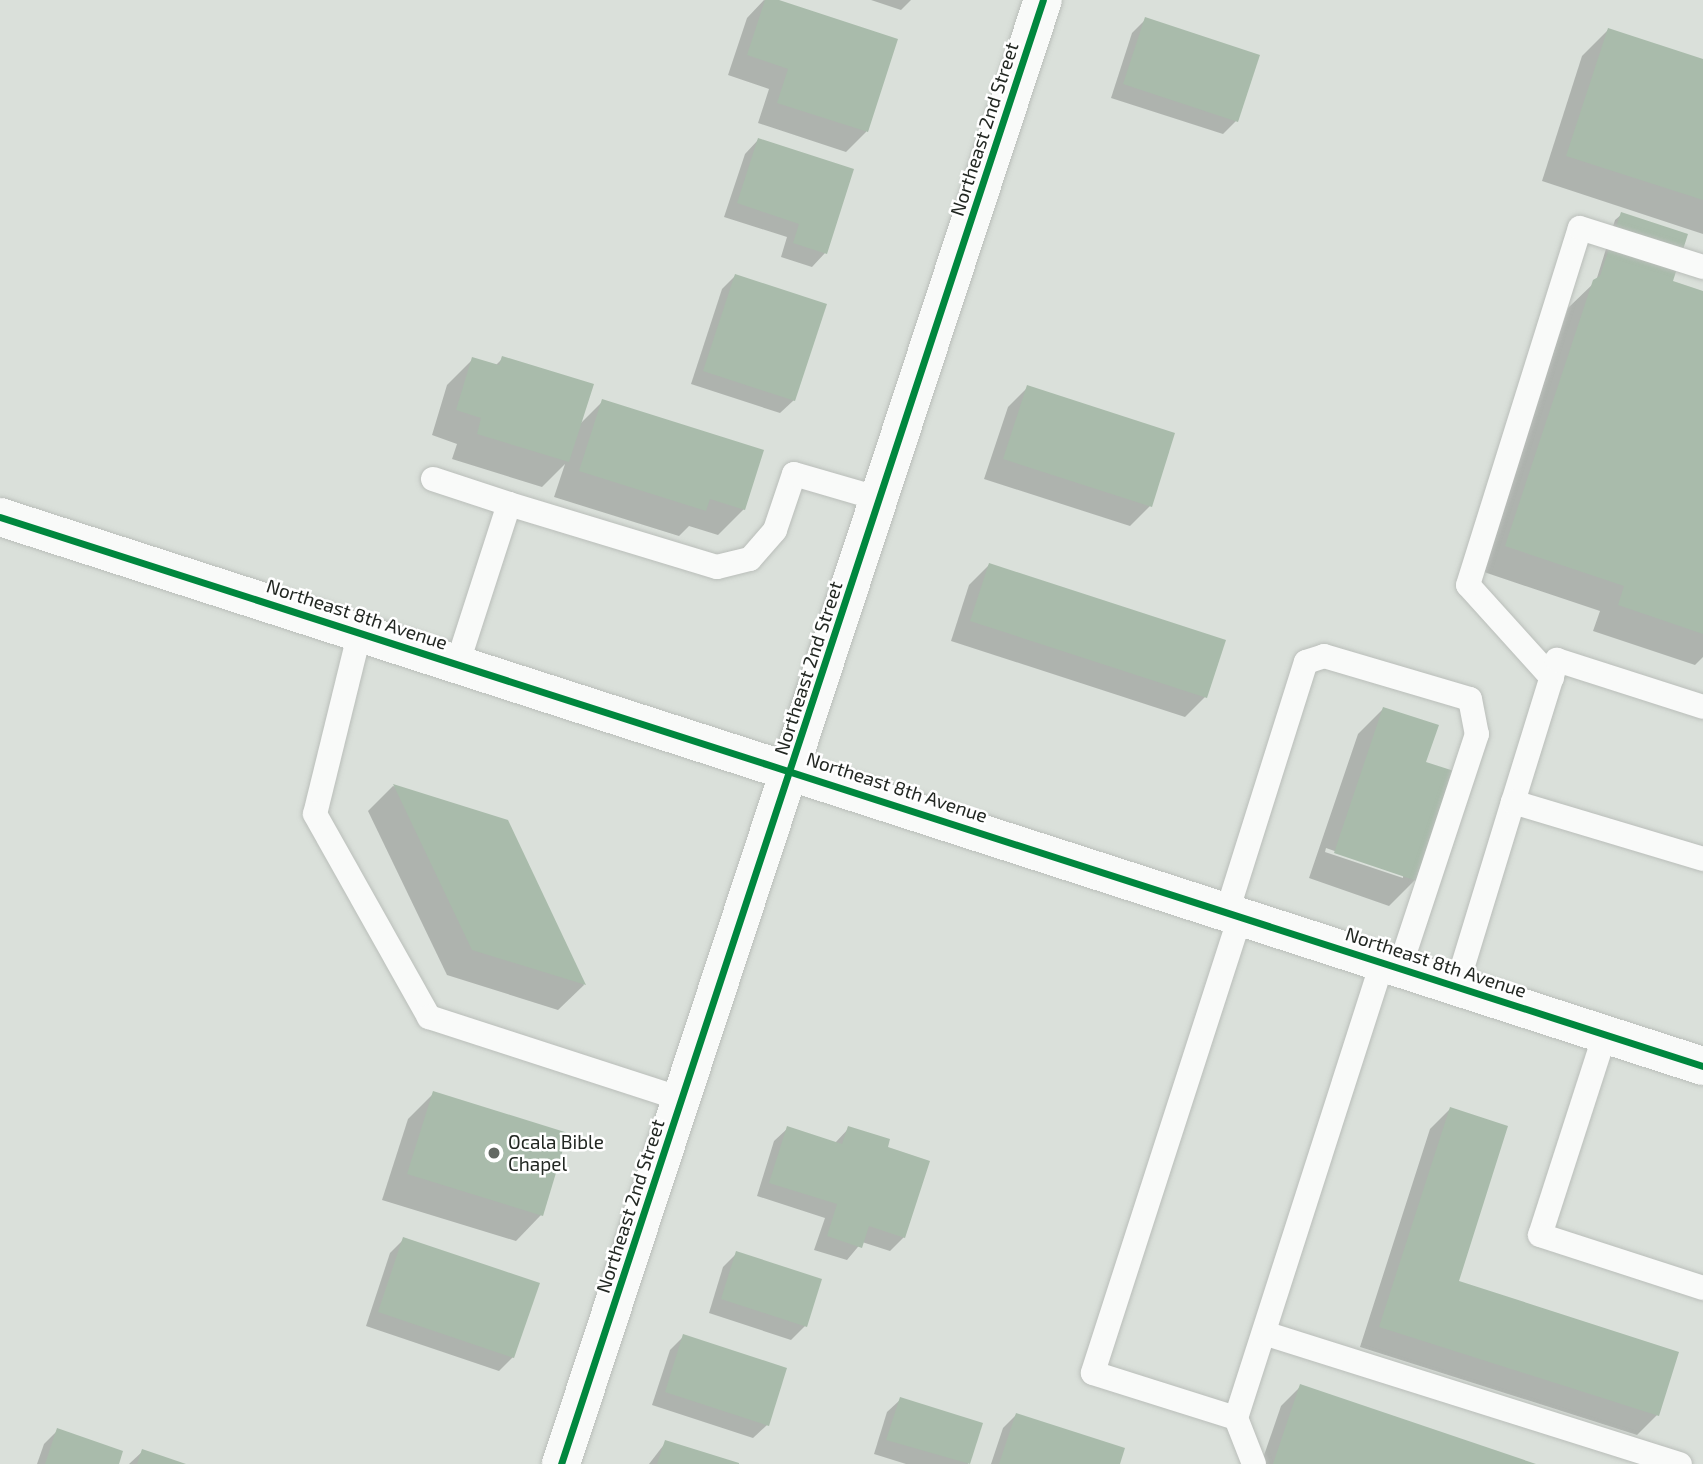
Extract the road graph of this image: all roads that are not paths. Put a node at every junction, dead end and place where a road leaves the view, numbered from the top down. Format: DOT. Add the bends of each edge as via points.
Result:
graph roads {
  1 [pos="1043,0"];
  2 [pos="1703,267"];
  3 [pos="433,479"];
  4 [pos="880,499"];
  5 [pos="509,504"];
  6 [pos="0,517"];
  7 [pos="360,631"];
  8 [pos="458,662"];
  9 [pos="1552,678"];
  10 [pos="1703,707"];
  11 [pos="791,768"];
  12 [pos="1513,802"];
  13 [pos="1703,859"];
  14 [pos="1234,914"];
  15 [pos="1392,964"];
  16 [pos="1457,985"];
  17 [pos="1605,1034"];
  18 [pos="1703,1066"];
  19 [pos="682,1099"];
  20 [pos="1703,1289"];
  21 [pos="1264,1333"];
  22 [pos="1236,1418"];
  23 [pos="561,1464"];
  24 [pos="1254,1464"];
  25 [pos="1681,1464"];
  1 -- 4 [label="main road, Northeast 2nd Street"];
  2 -- 9 [label="lane" via="1580,228 1468,585"];
  3 -- 5 [label="lane"];
  4 -- 5 [label="lane" via="794,474 775,530 750,559 717,567"];
  4 -- 11 [label="main road, Northeast 2nd Street"];
  5 -- 8 [label="lane"];
  6 -- 7 [label="main road, Northeast 8th Avenue"];
  7 -- 8 [label="main road, Northeast 8th Avenue"];
  7 -- 19 [label="lane" via="314,814 429,1017"];
  8 -- 11 [label="main road, Northeast 8th Avenue"];
  9 -- 10 [label="lane" via="1557,660"];
  9 -- 12 [label="lane"];
  11 -- 14 [label="main road, Northeast 8th Avenue"];
  11 -- 19 [label="main road, Northeast 2nd Street"];
  12 -- 13 [label="lane"];
  12 -- 16 [label="lane"];
  14 -- 15 [label="main road, Northeast 8th Avenue"];
  14 -- 15 [label="lane" via="1306,662 1324,656 1470,699 1477,734"];
  14 -- 22 [label="lane" via="1093,1373"];
  15 -- 16 [label="main road, Northeast 8th Avenue"];
  15 -- 21 [label="lane"];
  16 -- 17 [label="main road, Northeast 8th Avenue"];
  17 -- 18 [label="main road, Northeast 8th Avenue"];
  17 -- 20 [label="lane" via="1540,1235"];
  19 -- 23 [label="main road, Northeast 2nd Street"];
  21 -- 22 [label="lane"];
  21 -- 25 [label="lane"];
  22 -- 24 [label="lane"];
}
